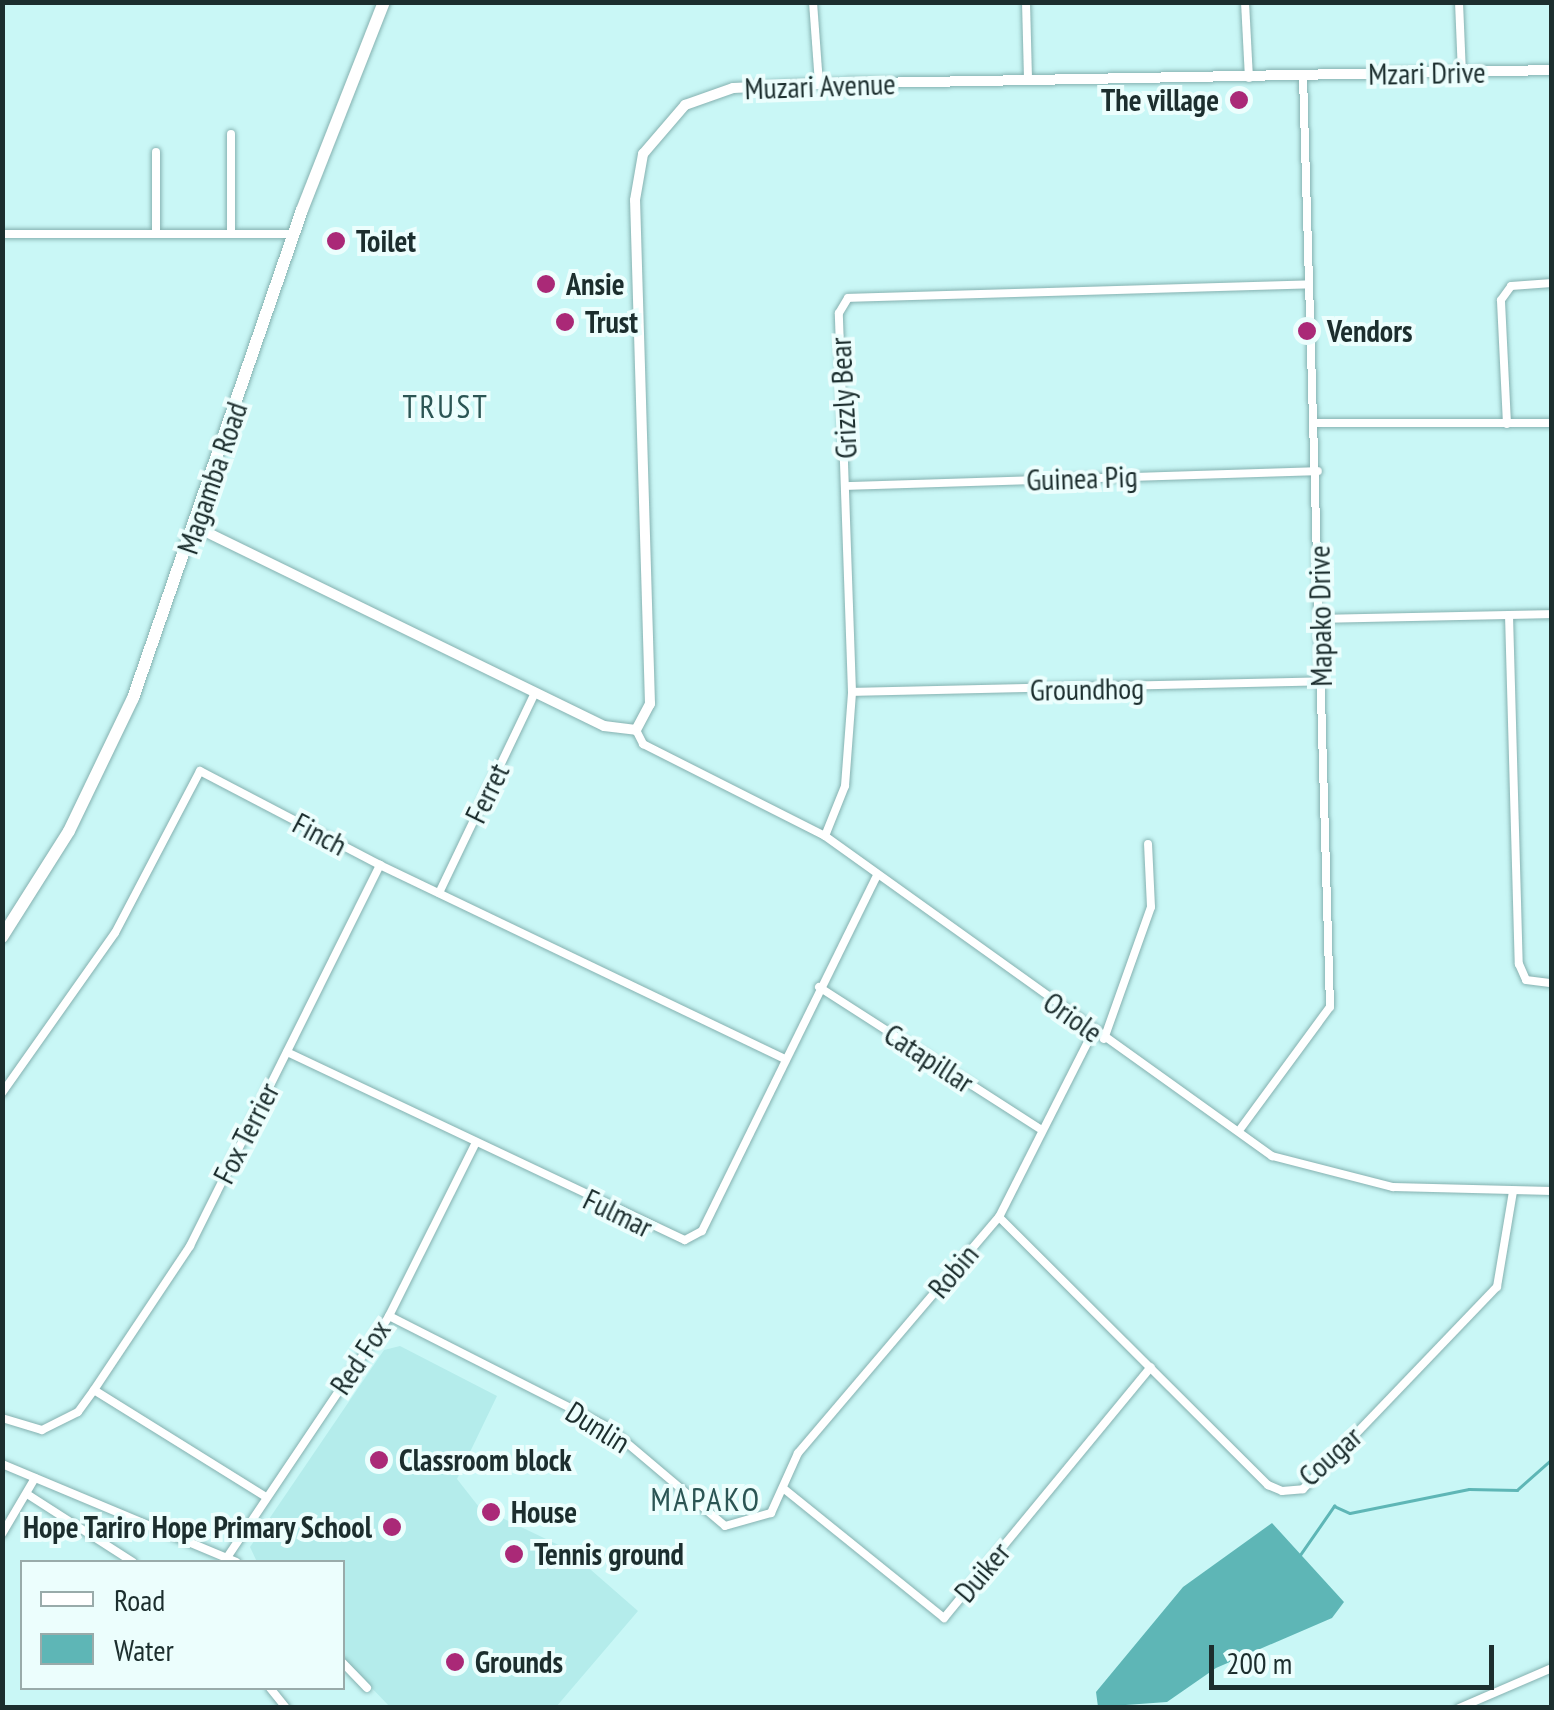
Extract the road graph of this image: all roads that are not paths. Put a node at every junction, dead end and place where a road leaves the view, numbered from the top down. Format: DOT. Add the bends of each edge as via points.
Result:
graph roads {
  1 [pos="384,2"];
  2 [pos="814,2"];
  3 [pos="1026,2"];
  4 [pos="1244,2"];
  5 [pos="1459,2"];
  6 [pos="1552,70"];
  7 [pos="1303,74"];
  8 [pos="1462,74"];
  9 [pos="1249,78"];
  10 [pos="1028,79"];
  11 [pos="819,84"];
  12 [pos="230,134"];
  13 [pos="156,152"];
  14 [pos="156,231"];
  15 [pos="230,231"];
  16 [pos="2,234"];
  17 [pos="294,234"];
  18 [pos="1309,284"];
  19 [pos="1552,284"];
  20 [pos="1316,423"];
  21 [pos="1552,423"];
  22 [pos="1507,424"];
  23 [pos="1318,471"];
  24 [pos="847,486"];
  25 [pos="196,527"];
  26 [pos="1552,614"];
  27 [pos="1509,615"];
  28 [pos="1320,618"];
  29 [pos="1321,681"];
  30 [pos="852,692"];
  31 [pos="535,693"];
  32 [pos="636,730"];
  33 [pos="825,836"];
  34 [pos="1148,844"];
  35 [pos="380,865"];
  36 [pos="876,876"];
  37 [pos="439,892"];
  38 [pos="2,937"];
  39 [pos="1552,984"];
  40 [pos="819,987"];
  41 [pos="1094,1032"];
  42 [pos="1104,1039"];
  43 [pos="288,1052"];
  44 [pos="784,1058"];
  45 [pos="2,1093"];
  46 [pos="1039,1128"];
  47 [pos="1241,1128"];
  48 [pos="476,1144"];
  49 [pos="1513,1191"];
  50 [pos="1552,1191"];
  51 [pos="999,1217"];
  52 [pos="389,1316"];
  53 [pos="1151,1367"];
  54 [pos="94,1390"];
  55 [pos="2,1418"];
  56 [pos="2,1464"];
  57 [pos="35,1478"];
  58 [pos="783,1488"];
  59 [pos="28,1494"];
  60 [pos="264,1496"];
  61 [pos="2,1534"];
  62 [pos="130,1560"];
  63 [pos="229,1560"];
  64 [pos="232,1560"];
  65 [pos="345,1665"];
  66 [pos="1552,1668"];
  67 [pos="368,1688"];
  68 [pos="1459,1708"];
  1 -- 17 [label="highway, Magamba Road"];
  2 -- 11 [label="street"];
  3 -- 10 [label="street"];
  4 -- 9 [label="street"];
  5 -- 8 [label="street"];
  6 -- 8 [label="street, Mzari Drive"];
  7 -- 8 [label="street, Mzari Drive"];
  7 -- 9 [label="street, Muzari Avenue"];
  7 -- 18 [label="street, Mapako Drive"];
  9 -- 10 [label="street, Muzari Avenue"];
  10 -- 11 [label="street, Muzari Avenue"];
  11 -- 32 [label="street, Muzari Avenue" via="734,88 685,106 644,154 635,200 650,704"];
  12 -- 15 [label="street"];
  13 -- 14 [label="street"];
  14 -- 15 [label="street"];
  14 -- 16 [label="street"];
  15 -- 17 [label="street"];
  17 -- 25 [label="highway, Magamba Road"];
  18 -- 20 [label="street, Mapako Drive"];
  18 -- 24 [label="street, Grizzly Bear" via="848,298 839,313"];
  19 -- 22 [label="street" via="1511,286 1502,300"];
  20 -- 22 [label="street"];
  20 -- 23 [label="street, Mapako Drive"];
  21 -- 22 [label="street"];
  23 -- 24 [label="street, Guinea Pig"];
  23 -- 28 [label="street, Mapako Drive"];
  24 -- 30 [label="street, Grizzly Bear"];
  25 -- 31 [label="street"];
  25 -- 38 [label="highway, Magamba Road" via="133,698 69,831"];
  26 -- 27 [label="street"];
  27 -- 28 [label="street"];
  27 -- 39 [label="street" via="1519,964 1526,980"];
  28 -- 29 [label="street, Mapako Drive"];
  29 -- 30 [label="street, Groundhog"];
  29 -- 47 [label="street, Mapako Drive" via="1330,1007"];
  30 -- 33 [label="street, Grizzly Bear" via="845,786"];
  31 -- 32 [label="street" via="604,726"];
  31 -- 37 [label="street, Ferret"];
  32 -- 33 [label="street, Oriole" via="643,744"];
  33 -- 36 [label="street, Oriole"];
  34 -- 42 [label="street" via="1151,907"];
  35 -- 37 [label="street, Finch"];
  35 -- 43 [label="street, Fox Terrier"];
  35 -- 45 [label="street, Finch" via="200,770 115,933"];
  36 -- 40 [label="street, Fulmar"];
  36 -- 41 [label="street, Oriole"];
  37 -- 44 [label="street, Finch"];
  40 -- 44 [label="street, Fulmar"];
  40 -- 46 [label="street, Catapillar"];
  41 -- 42 [label="street, Oriole"];
  41 -- 46 [label="street, Robin"];
  42 -- 47 [label="street, Oriole"];
  43 -- 48 [label="street, Fulmar"];
  43 -- 54 [label="street, Fox Terrier" via="190,1246"];
  44 -- 48 [label="street, Fulmar" via="702,1231 686,1240"];
  46 -- 51 [label="street, Robin"];
  47 -- 49 [label="street, Oriole" via="1272,1156 1393,1187"];
  48 -- 52 [label="street, Red Fox"];
  49 -- 50 [label="street, Oriole"];
  49 -- 53 [label="street, Cougar" via="1497,1286 1303,1489 1268,1484"];
  51 -- 53 [label="street, Cougar"];
  51 -- 58 [label="street, Robin" via="798,1452"];
  52 -- 58 [label="street, Dunlin" via="608,1427 725,1526 771,1512"];
  52 -- 60 [label="street, Red Fox"];
  53 -- 58 [label="street, Duiker" via="944,1618"];
  54 -- 55 [label="street, Fox Terrier" via="78,1412 42,1430"];
  54 -- 60 [label="street"];
  56 -- 57 [label="street"];
  57 -- 59 [label="street"];
  57 -- 63 [label="street"];
  59 -- 61 [label="street"];
  59 -- 62 [label="street"];
  60 -- 64 [label="street, Red Fox"];
  65 -- 67 [label="street"];
  66 -- 68 [label="street"];
}
